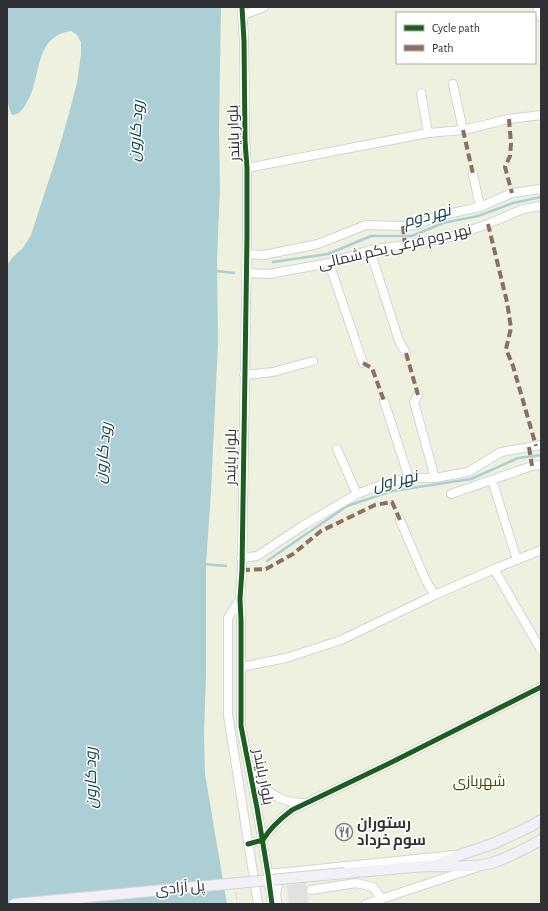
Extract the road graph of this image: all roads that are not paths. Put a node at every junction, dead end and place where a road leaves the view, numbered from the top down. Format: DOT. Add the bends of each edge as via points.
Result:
graph roads {
  1 [pos="264,7"];
  2 [pos="537,7"];
  3 [pos="242,11"];
  4 [pos="541,17"];
  5 [pos="453,84"];
  6 [pos="421,93"];
  7 [pos="541,115"];
  8 [pos="463,130"];
  9 [pos="428,133"];
  10 [pos="247,168"];
  11 [pos="473,174"];
  12 [pos="541,189"];
  13 [pos="541,206"];
  14 [pos="480,207"];
  15 [pos="370,250"];
  16 [pos="247,254"];
  17 [pos="328,263"];
  18 [pos="246,273"];
  19 [pos="406,353"];
  20 [pos="313,361"];
  21 [pos="363,363"];
  22 [pos="244,375"];
  23 [pos="418,395"];
  24 [pos="384,401"];
  25 [pos="541,445"];
  26 [pos="337,449"];
  27 [pos="541,465"];
  28 [pos="409,478"];
  29 [pos="435,478"];
  30 [pos="492,480"];
  31 [pos="357,494"];
  32 [pos="451,494"];
  33 [pos="400,520"];
  34 [pos="541,550"];
  35 [pos="241,558"];
  36 [pos="517,560"];
  37 [pos="494,568"];
  38 [pos="435,595"];
  39 [pos="240,599"];
  40 [pos="541,650"];
  41 [pos="241,667"];
  42 [pos="541,687"];
  43 [pos="249,764"];
  44 [pos="308,803"];
  45 [pos="541,820"];
  46 [pos="262,840"];
  47 [pos="541,840"];
  48 [pos="248,844"];
  49 [pos="460,854"];
  50 [pos="489,864"];
  51 [pos="433,866"];
  52 [pos="286,872"];
  53 [pos="268,874"];
  54 [pos="311,890"];
  55 [pos="382,899"];
  56 [pos="14,904"];
  57 [pos="258,904"];
  58 [pos="272,904"];
  59 [pos="278,904"];
  60 [pos="366,904"];
  1 -- 3 [label="street"];
  2 -- 4 [label="street"];
  3 -- 10 [label="street, بلوار بایندر"];
  5 -- 8 [label="street"];
  6 -- 9 [label="street"];
  7 -- 8 [label="street" via="509,119"];
  8 -- 9 [label="street"];
  9 -- 10 [label="street"];
  10 -- 16 [label="street, بلوار بایندر"];
  11 -- 14 [label="street"];
  12 -- 14 [label="street" via="512,193"];
  13 -- 15 [label="street, نهر دوم فرعی یکم شمالی" via="523,209 450,237"];
  14 -- 16 [label="street" via="438,216 416,225 366,225 318,244 264,255"];
  15 -- 17 [label="street, نهر دوم فرعی یکم شمالی"];
  15 -- 19 [label="street" via="399,341"];
  16 -- 18 [label="street, بلوار بایندر"];
  17 -- 18 [label="street, نهر دوم فرعی یکم شمالی" via="269,274"];
  17 -- 21 [label="street"];
  18 -- 22 [label="street, بلوار بایندر"];
  20 -- 22 [label="street" via="273,372"];
  22 -- 35 [label="street, بلوار بایندر"];
  23 -- 29 [label="street" via="414,402"];
  24 -- 28 [label="street"];
  25 -- 29 [label="street" via="501,452 468,472"];
  26 -- 31 [label="street"];
  27 -- 30 [label="street"];
  28 -- 29 [label="street"];
  28 -- 31 [label="street"];
  30 -- 32 [label="street"];
  30 -- 36 [label="street"];
  31 -- 35 [label="street" via="257,556"];
  33 -- 38 [label="street" via="426,581"];
  34 -- 36 [label="street"];
  35 -- 39 [label="street, بلوار بایندر"];
  36 -- 37 [label="street"];
  37 -- 38 [label="street"];
  37 -- 40 [label="street"];
  38 -- 41 [label="street" via="342,640 286,658"];
  39 -- 41 [label="street, بلوار بایندر"];
  39 -- 48 [label="street, بلوار بایندر" via="228,618 228,715"];
  41 -- 43 [label="street, بلوار بایندر" via="241,726"];
  42 -- 44 [label="street"];
  43 -- 44 [label="street" via="256,779 273,795 293,802"];
  43 -- 46 [label="street, بلوار بایندر"];
  44 -- 46 [label="street" via="292,810 278,821"];
  45 -- 49 [label="main road" via="495,843"];
  46 -- 48 [label="street"];
  46 -- 53 [label="street, بلوار بایندر"];
  47 -- 50 [label="main road"];
  48 -- 57 [label="street, بلوار بایندر"];
  49 -- 51 [label="main road"];
  49 -- 52 [label="street"];
  50 -- 51 [label="main road" via="464,867"];
  50 -- 55 [label="street"];
  51 -- 56 [label="main road, پل آزادی, bridge"];
  52 -- 53 [label="street"];
  52 -- 59 [label="street" via="277,886"];
  53 -- 58 [label="street, بلوار بایندر"];
  54 -- 55 [label="street" via="356,883 373,887"];
  55 -- 60 [label="street"];
}
